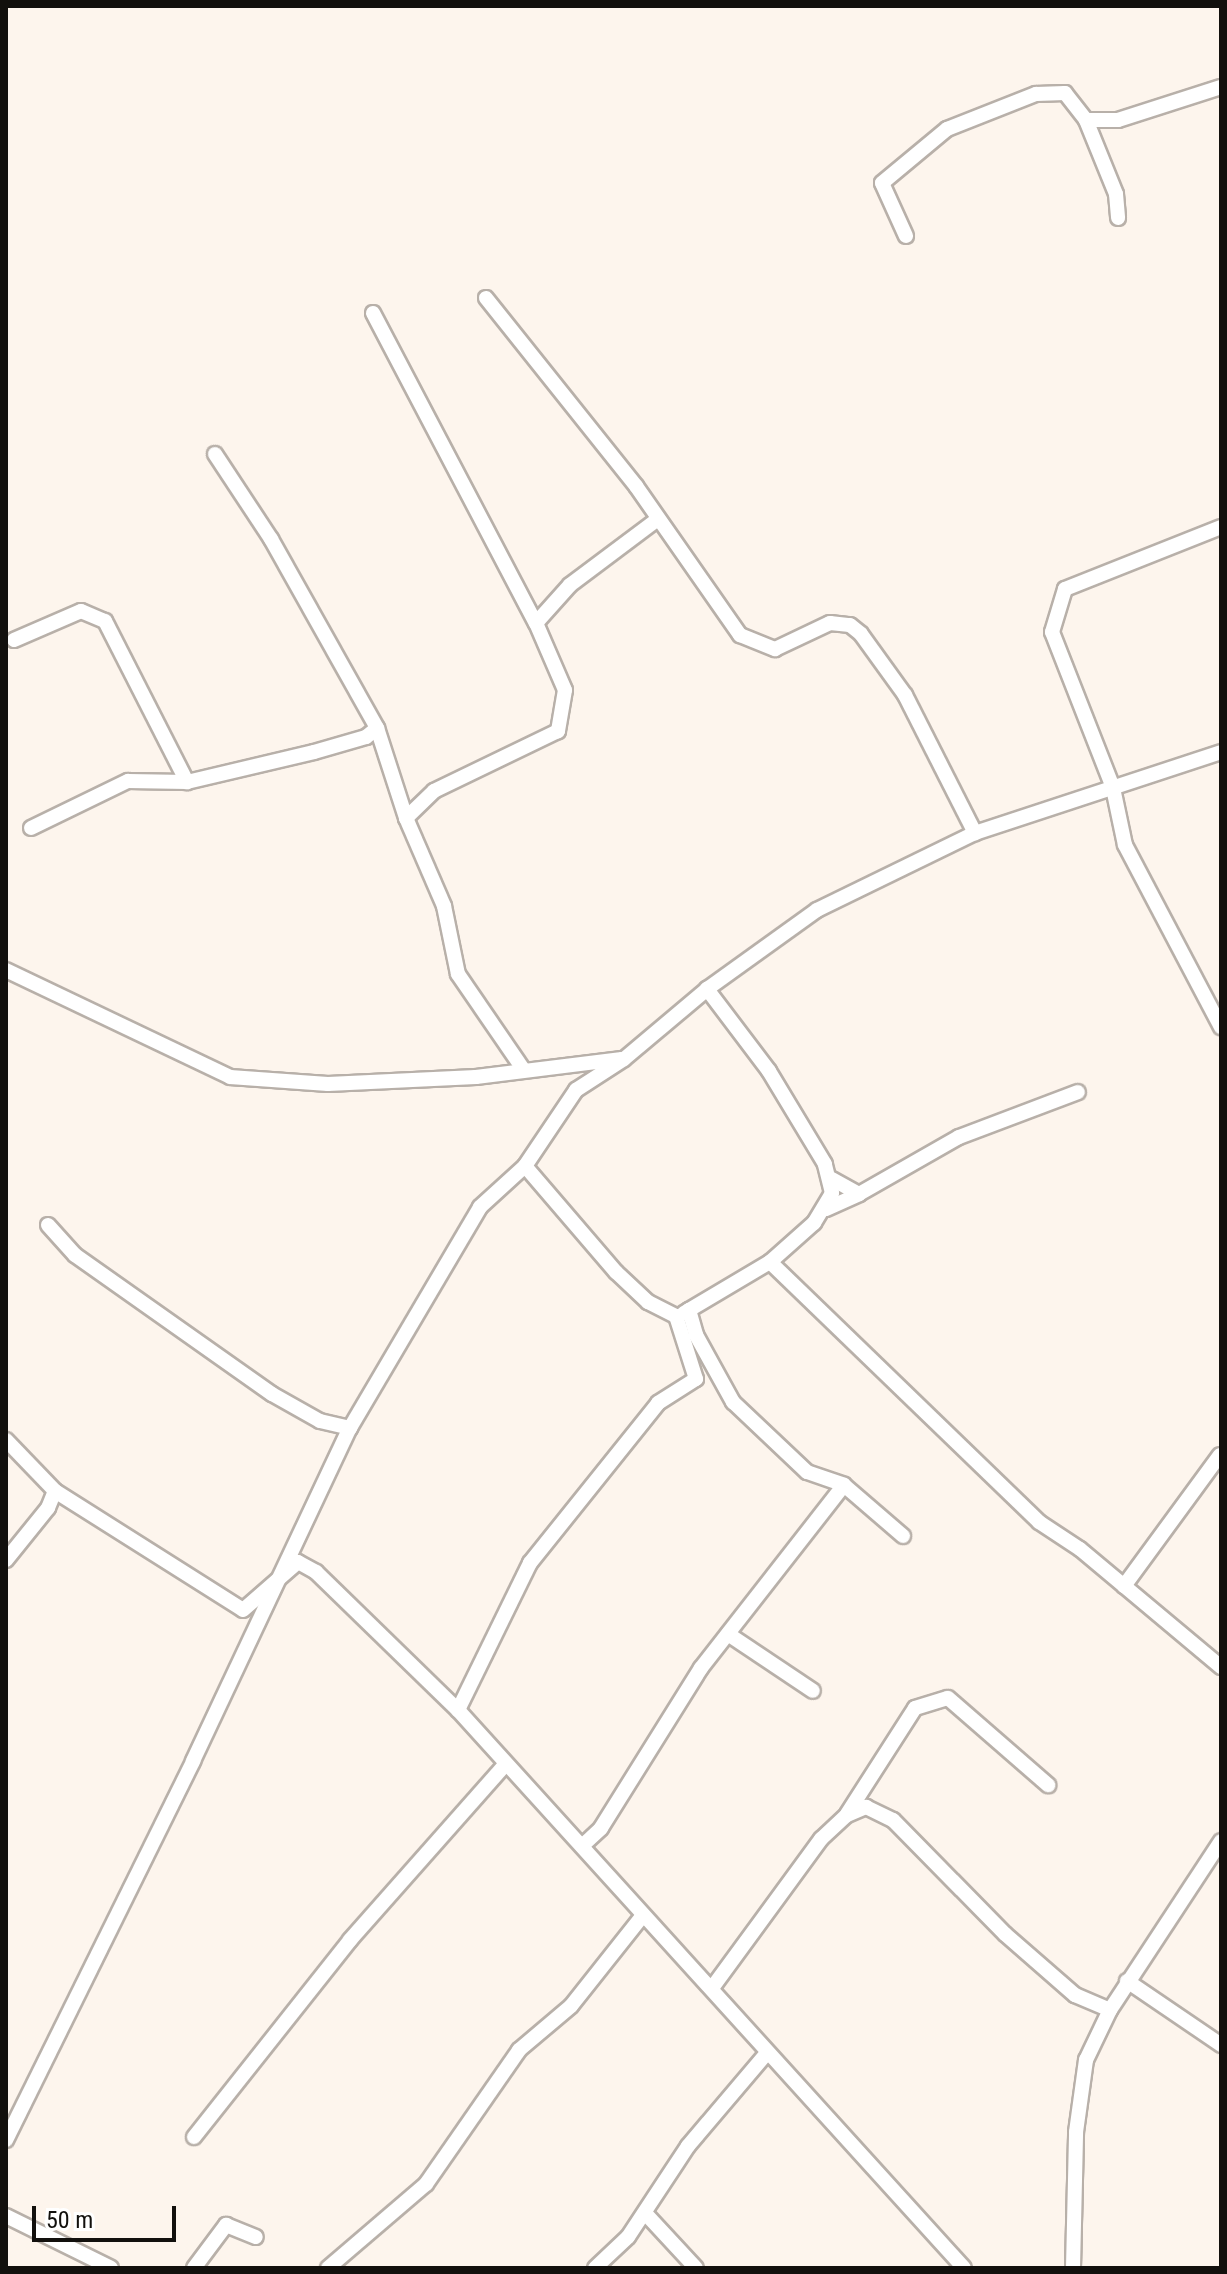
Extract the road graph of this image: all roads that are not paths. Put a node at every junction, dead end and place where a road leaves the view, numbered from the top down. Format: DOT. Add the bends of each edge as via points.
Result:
graph roads {
  1 [pos="1221,87"];
  2 [pos="1086,120"];
  3 [pos="1118,218"];
  4 [pos="906,236"];
  5 [pos="486,298"];
  6 [pos="373,313"];
  7 [pos="215,454"];
  8 [pos="658,519"];
  9 [pos="1221,527"];
  10 [pos="536,623"];
  11 [pos="14,640"];
  12 [pos="377,728"];
  13 [pos="1221,752"];
  14 [pos="187,782"];
  15 [pos="400,786"];
  16 [pos="1113,788"];
  17 [pos="434,791"];
  18 [pos="406,818"];
  19 [pos="31,828"];
  20 [pos="975,833"];
  21 [pos="6,970"];
  22 [pos="707,989"];
  23 [pos="1221,1027"];
  24 [pos="624,1059"];
  25 [pos="523,1069"];
  26 [pos="1078,1092"];
  27 [pos="525,1166"];
  28 [pos="832,1179"];
  29 [pos="859,1194"];
  30 [pos="826,1209"];
  31 [pos="48,1225"];
  32 [pos="770,1262"];
  33 [pos="683,1313"];
  34 [pos="350,1428"];
  35 [pos="6,1440"];
  36 [pos="1220,1455"];
  37 [pos="844,1485"];
  38 [pos="55,1491"];
  39 [pos="903,1536"];
  40 [pos="6,1560"];
  41 [pos="283,1572"];
  42 [pos="1124,1586"];
  43 [pos="728,1634"];
  44 [pos="1221,1667"];
  45 [pos="813,1691"];
  46 [pos="458,1710"];
  47 [pos="505,1765"];
  48 [pos="1048,1785"];
  49 [pos="847,1815"];
  50 [pos="1221,1841"];
  51 [pos="582,1846"];
  52 [pos="643,1915"];
  53 [pos="1127,1981"];
  54 [pos="712,1988"];
  55 [pos="1110,2010"];
  56 [pos="1221,2045"];
  57 [pos="767,2053"];
  58 [pos="194,2137"];
  59 [pos="6,2138"];
  60 [pos="645,2213"];
  61 [pos="6,2216"];
  62 [pos="256,2237"];
  63 [pos="111,2268"];
  64 [pos="194,2268"];
  65 [pos="328,2268"];
  66 [pos="595,2268"];
  67 [pos="696,2268"];
  68 [pos="964,2268"];
  69 [pos="1073,2268"];
  1 -- 2 [label="street" via="1118,120"];
  2 -- 3 [label="street" via="1116,194"];
  2 -- 4 [label="street" via="1065,93 1036,94 947,129 882,183"];
  5 -- 8 [label="street"];
  6 -- 10 [label="street"];
  7 -- 12 [label="street" via="271,539"];
  8 -- 10 [label="street" via="570,585"];
  8 -- 20 [label="street" via="740,635 775,649 830,623 850,625 861,634 905,695"];
  9 -- 16 [label="street" via="1065,589 1052,632"];
  10 -- 17 [label="street" via="565,690 558,731"];
  11 -- 14 [label="street" via="81,611 105,621"];
  12 -- 14 [label="street" via="366,737 314,752"];
  12 -- 15 [label="street"];
  13 -- 16 [label="street"];
  14 -- 19 [label="street" via="128,781"];
  15 -- 17 [label="street"];
  15 -- 18 [label="street"];
  16 -- 20 [label="street"];
  16 -- 23 [label="street" via="1125,845"];
  17 -- 18 [label="street"];
  18 -- 25 [label="street" via="444,906 458,974"];
  20 -- 22 [label="street" via="817,910"];
  21 -- 25 [label="street" via="230,1077 328,1084 476,1077"];
  22 -- 24 [label="street"];
  22 -- 28 [label="street" via="769,1071"];
  24 -- 25 [label="street"];
  24 -- 27 [label="street" via="576,1090"];
  26 -- 29 [label="street" via="959,1137"];
  27 -- 33 [label="street" via="648,1302"];
  27 -- 34 [label="street" via="480,1207"];
  28 -- 29 [label="street"];
  28 -- 30 [label="street"];
  29 -- 30 [label="street"];
  30 -- 32 [label="street"];
  31 -- 34 [label="street" via="75,1255 272,1394 320,1421"];
  32 -- 33 [label="street"];
  32 -- 42 [label="street" via="1039,1522"];
  33 -- 37 [label="street" via="733,1402 807,1472"];
  33 -- 46 [label="street" via="696,1379 658,1403 530,1563"];
  34 -- 41 [label="street"];
  35 -- 38 [label="street"];
  36 -- 42 [label="street"];
  37 -- 39 [label="street"];
  37 -- 43 [label="street"];
  38 -- 40 [label="street" via="48,1508"];
  38 -- 41 [label="street" via="243,1610"];
  41 -- 46 [label="street" via="298,1562 316,1572"];
  41 -- 59 [label="street"];
  42 -- 44 [label="street"];
  43 -- 45 [label="street"];
  43 -- 51 [label="street" via="664,1723 601,1828"];
  46 -- 47 [label="street"];
  47 -- 51 [label="street"];
  47 -- 58 [label="street" via="350,1940"];
  48 -- 49 [label="street" via="948,1698 915,1708"];
  49 -- 54 [label="street" via="821,1839"];
  49 -- 55 [label="street" via="866,1807 893,1820 1005,1934 1075,1995"];
  50 -- 53 [label="street"];
  51 -- 52 [label="street"];
  52 -- 54 [label="street"];
  52 -- 65 [label="street" via="571,2006 519,2050 426,2184"];
  53 -- 55 [label="street"];
  53 -- 56 [label="street"];
  54 -- 57 [label="street"];
  55 -- 69 [label="street" via="1086,2060 1076,2132"];
  57 -- 60 [label="street" via="688,2146"];
  57 -- 68 [label="street"];
  60 -- 66 [label="street"];
  60 -- 67 [label="street"];
  61 -- 63 [label="street"];
  62 -- 64 [label="street" via="226,2225"];
}
